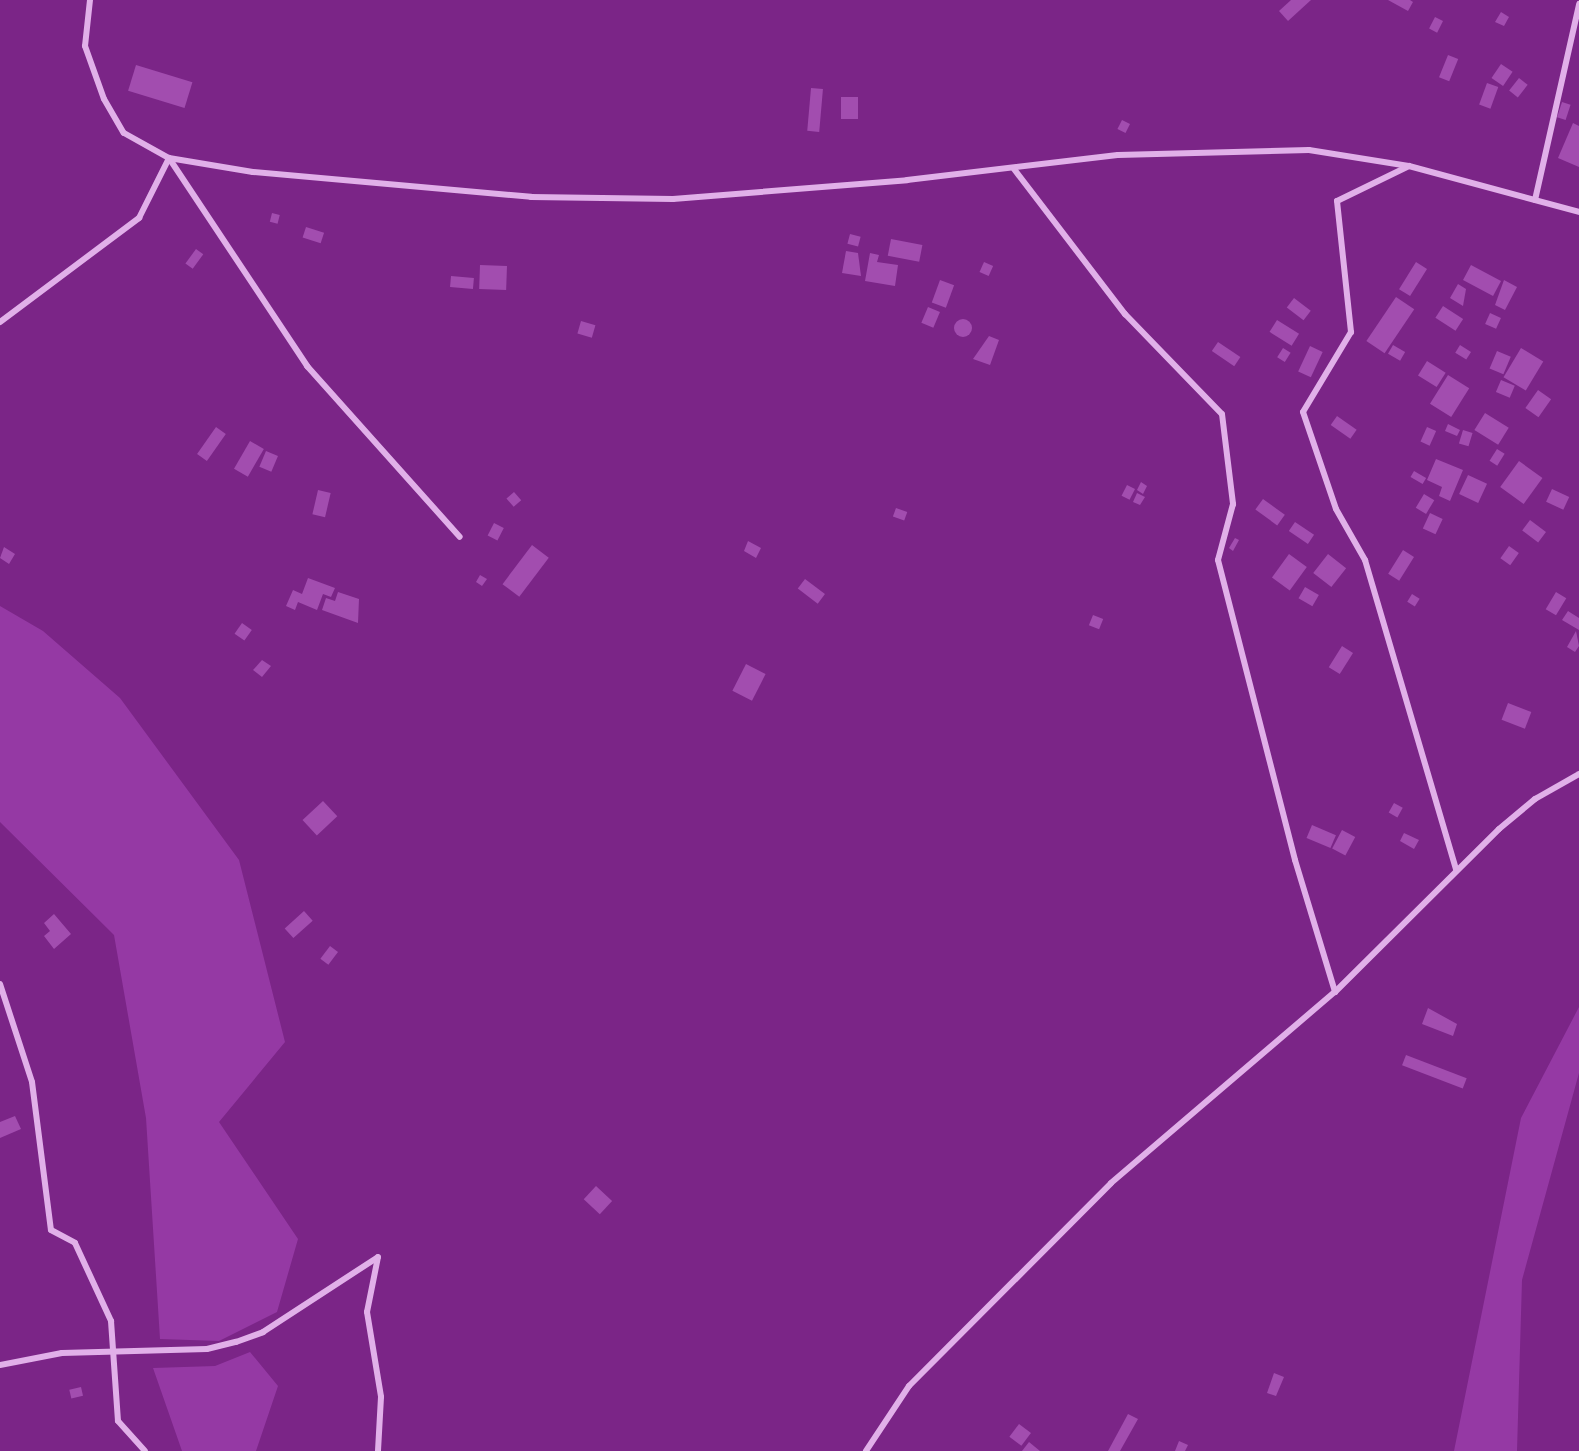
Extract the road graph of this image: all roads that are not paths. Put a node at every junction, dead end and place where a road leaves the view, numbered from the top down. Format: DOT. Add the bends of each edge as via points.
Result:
graph roads {
  1 [pos="90,0"];
  2 [pos="1579,4"];
  3 [pos="169,159"];
  4 [pos="1409,166"];
  5 [pos="1014,169"];
  6 [pos="1535,200"];
  7 [pos="1579,212"];
  8 [pos="0,322"];
  9 [pos="460,537"];
  10 [pos="1579,774"];
  11 [pos="1456,870"];
  12 [pos="0,984"];
  13 [pos="1335,992"];
  14 [pos="117,1351"];
  15 [pos="0,1365"];
  16 [pos="145,1451"];
  17 [pos="378,1451"];
  18 [pos="866,1451"];
  1 -- 3 [label="street" via="85,46 104,99 124,133"];
  2 -- 6 [label="street"];
  3 -- 5 [label="street" via="397,188 543,198 673,198"];
  3 -- 8 [label="street" via="139,218"];
  3 -- 9 [label="street" via="307,366"];
  4 -- 5 [label="street" via="1309,150 1118,155"];
  4 -- 6 [label="street"];
  4 -- 11 [label="street" via="1337,201 1351,332 1303,412 1336,509 1365,560"];
  5 -- 13 [label="street" via="1125,314 1222,414 1233,504 1218,560 1295,860"];
  6 -- 7 [label="street"];
  10 -- 11 [label="street" via="1535,799"];
  11 -- 13 [label="street"];
  12 -- 14 [label="street" via="32,1082 51,1230 75,1243 111,1321"];
  13 -- 18 [label="street" via="1193,1109 1040,1252 909,1386"];
  14 -- 15 [label="street" via="62,1353"];
  14 -- 16 [label="street" via="118,1421"];
  14 -- 17 [label="street" via="207,1349 236,1342 263,1332 308,1298 378,1257 367,1312 381,1397"];
}
